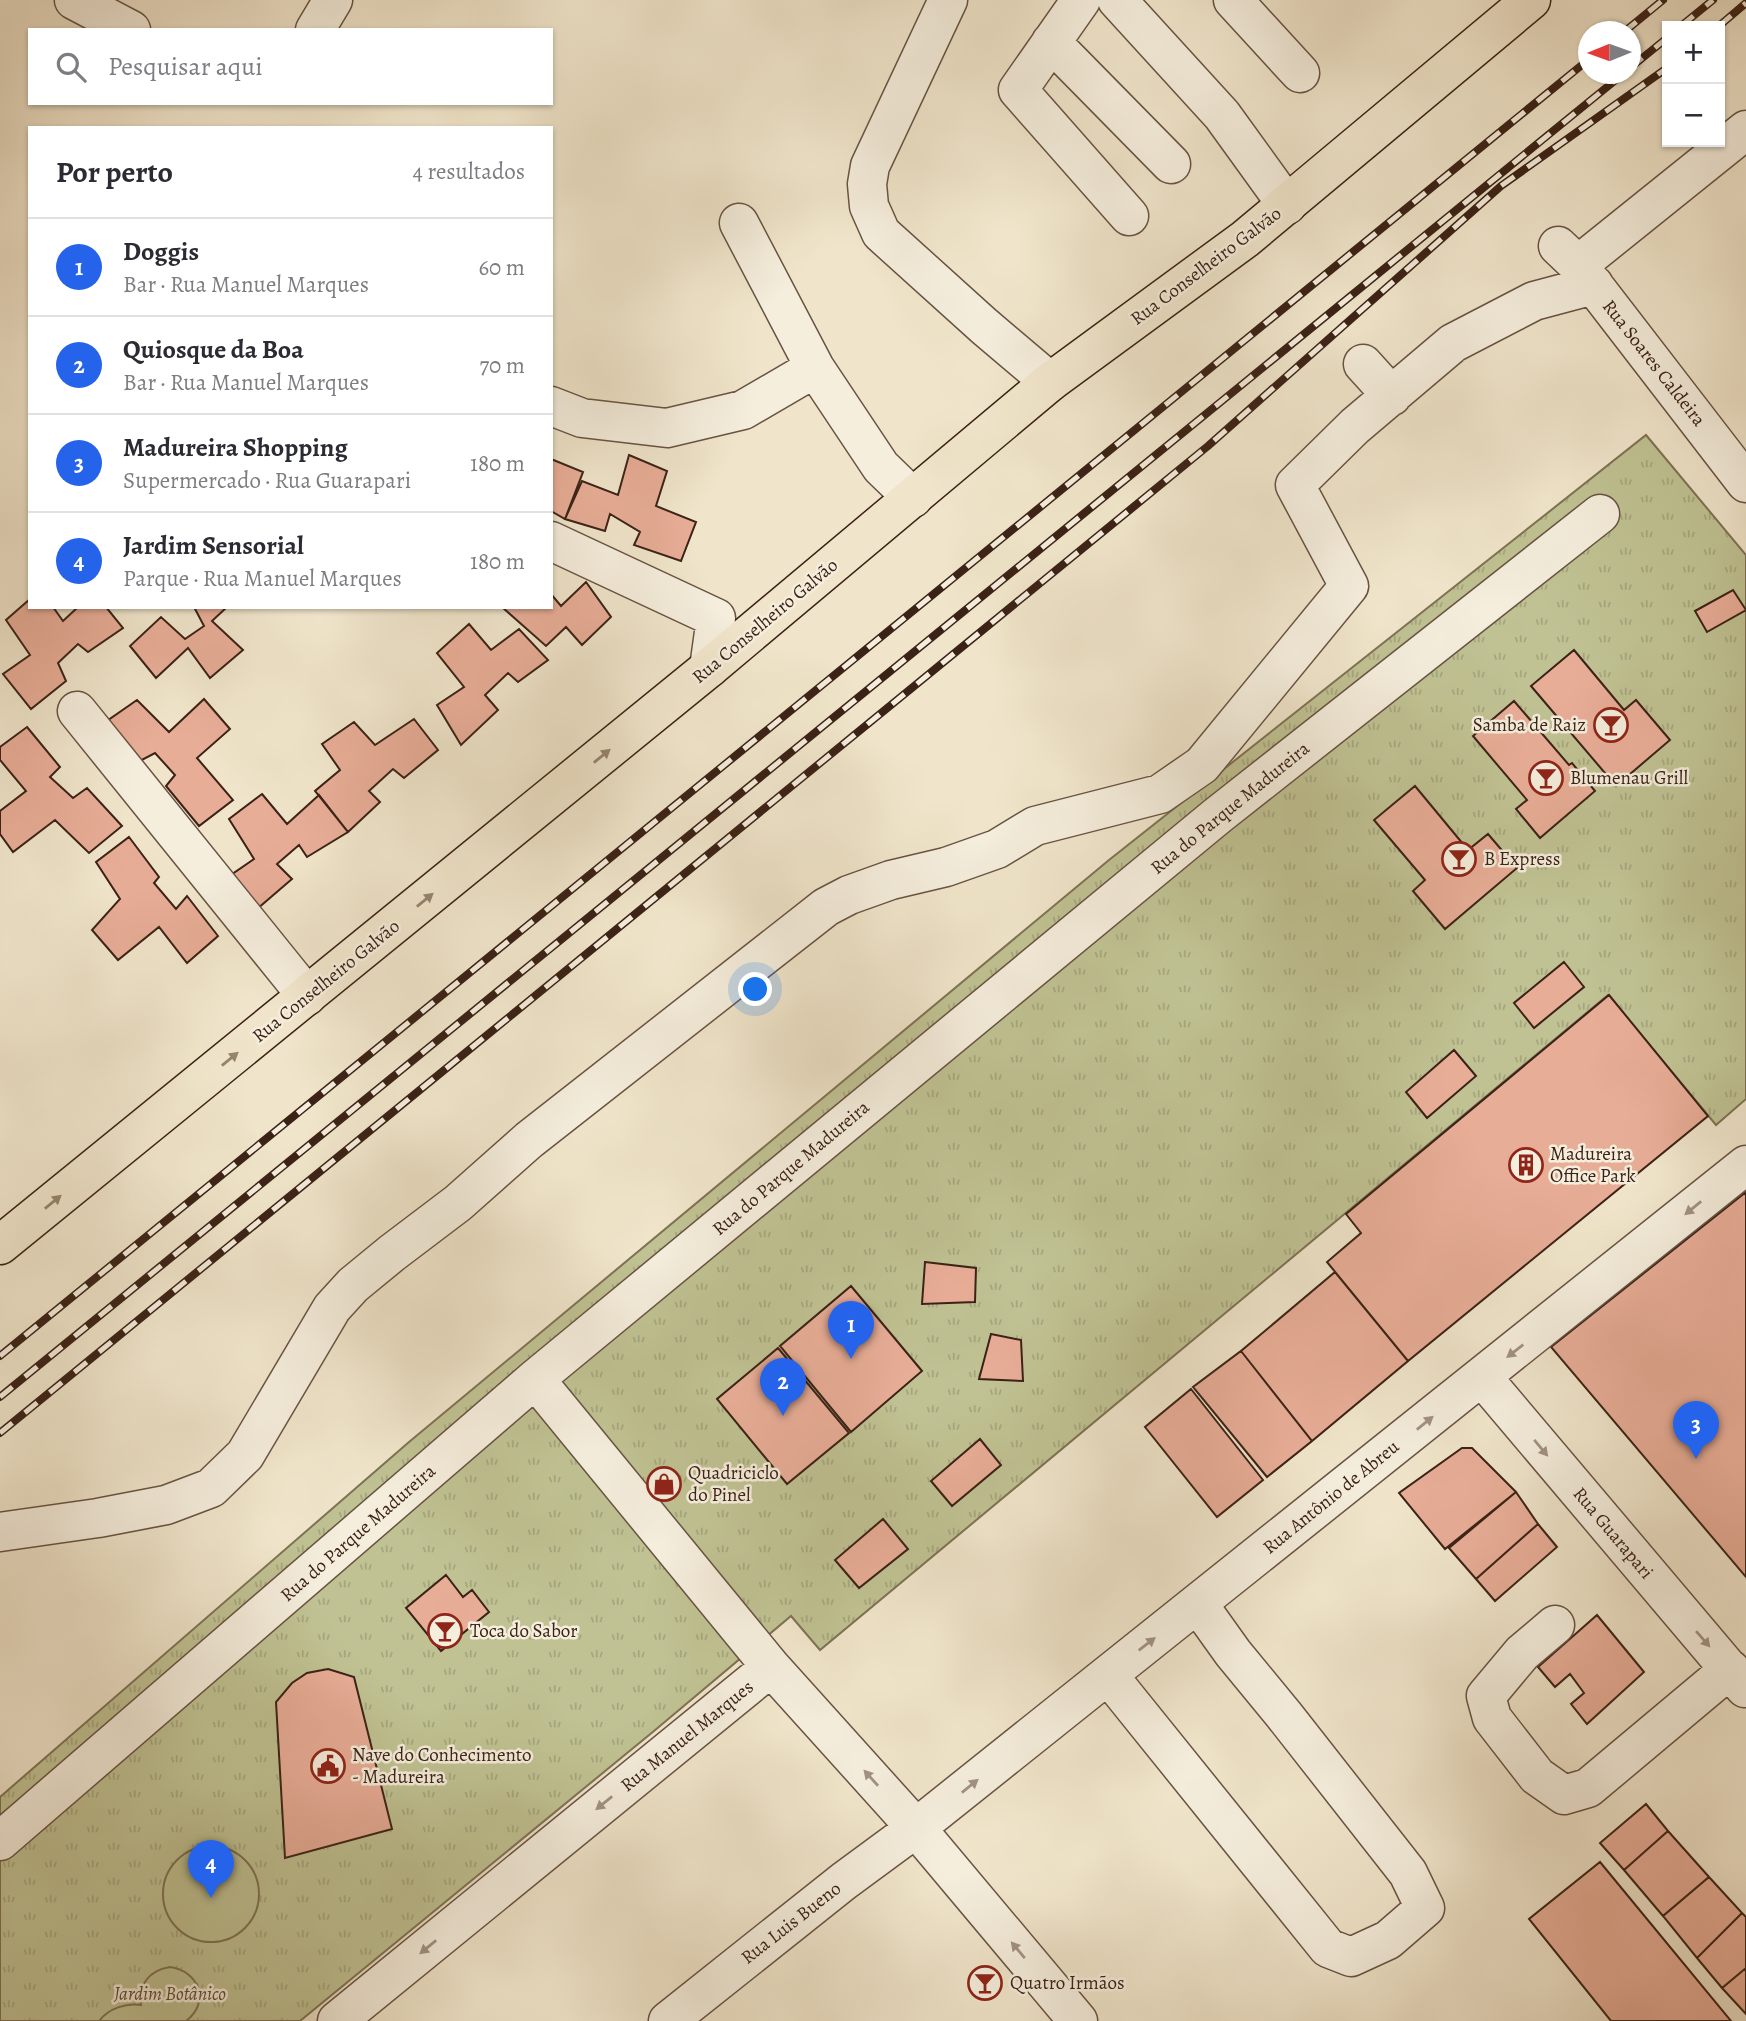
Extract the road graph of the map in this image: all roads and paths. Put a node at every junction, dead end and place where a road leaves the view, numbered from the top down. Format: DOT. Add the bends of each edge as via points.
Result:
graph roads {
  1 [pos="74,0"];
  2 [pos="332,0"];
  3 [pos="948,0"];
  4 [pos="1081,0"];
  5 [pos="1117,0"];
  6 [pos="1233,0"];
  7 [pos="1531,0"];
  8 [pos="127,28"];
  9 [pos="316,28"];
  10 [pos="1051,42"];
  11 [pos="1300,73"];
  12 [pos="1746,130"];
  13 [pos="1171,164"];
  14 [pos="1287,205"];
  15 [pos="1129,216"];
  16 [pos="740,223"];
  17 [pos="1577,265"];
  18 [pos="1363,364"];
  19 [pos="816,368"];
  20 [pos="1051,382"];
  21 [pos="1392,396"];
  22 [pos="553,407"];
  23 [pos="1746,483"];
  24 [pos="913,498"];
  25 [pos="1600,514"];
  26 [pos="553,542"];
  27 [pos="709,668"];
  28 [pos="77,711"];
  29 [pos="307,996"];
  30 [pos="1746,1165"];
  31 [pos="0,1245"];
  32 [pos="1482,1377"];
  33 [pos="535,1379"];
  34 [pos="0,1532"];
  35 [pos="1198,1604"];
  36 [pos="1555,1625"];
  37 [pos="771,1667"];
  38 [pos="1108,1675"];
  39 [pos="1738,1679"];
  40 [pos="916,1829"];
  41 [pos="0,1841"];
  42 [pos="337,2021"];
  43 [pos="667,2021"];
  44 [pos="1078,2021"];
  1 -- 8 [label="street"];
  2 -- 9 [label="street"];
  3 -- 20 [label="street" via="870,166 869,206 881,233"];
  4 -- 10 [label="street"];
  5 -- 14 [label="street" via="1222,115"];
  6 -- 11 [label="street"];
  7 -- 14 [label="main road, Rua Conselheiro Galvão"];
  10 -- 13 [label="street"];
  10 -- 15 [label="street" via="1018,90"];
  12 -- 17 [label="street"];
  14 -- 20 [label="main road, Rua Conselheiro Galvão"];
  16 -- 19 [label="street"];
  17 -- 21 [label="street" via="1534,301 1453,343"];
  17 -- 23 [label="street, Rua Soares Caldeira"];
  18 -- 21 [label="street"];
  19 -- 22 [label="street" via="743,410 667,428 582,418"];
  19 -- 24 [label="street" via="881,467"];
  20 -- 24 [label="main road, Rua Conselheiro Galvão"];
  21 -- 34 [label="street" via="1296,485 1349,586 1202,765 1160,794 1035,826 997,849 891,880 826,907 353,1285 332,1308 245,1455 211,1488 166,1505"];
  24 -- 27 [label="main road, Rua Conselheiro Galvão"];
  25 -- 33 [label="street, Rua do Parque Madureira" via="1217,816"];
  26 -- 27 [label="street" via="716,618"];
  29 -- 27 [label="main road, Rua Conselheiro Galvão, one-way"];
  28 -- 29 [label="street"];
  31 -- 29 [label="main road, Rua Conselheiro Galvão, one-way"];
  30 -- 32 [label="street, Rua Antônio de Abreu, one-way"];
  35 -- 32 [label="street, Rua Antônio de Abreu, one-way"];
  32 -- 39 [label="street, Rua Guarapari, one-way"];
  33 -- 37 [label="street"];
  33 -- 41 [label="street, Rua do Parque Madureira"];
  38 -- 35 [label="street, Rua Antônio de Abreu, one-way"];
  35 -- 38 [label="street" via="1408,1873 1425,1908 1388,1940 1351,1957 1328,1948"];
  36 -- 39 [label="street" via="1522,1653 1486,1696 1492,1718 1537,1776 1564,1795 1588,1788"];
  40 -- 37 [label="street, Rua Manuel Marques, one-way"];
  37 -- 42 [label="street, Rua Manuel Marques, one-way"];
  40 -- 38 [label="street, Rua Antônio de Abreu, one-way"];
  40 -- 43 [label="street, Rua Luis Bueno"];
  44 -- 40 [label="street, Rua Manuel Marques, one-way"];
}
